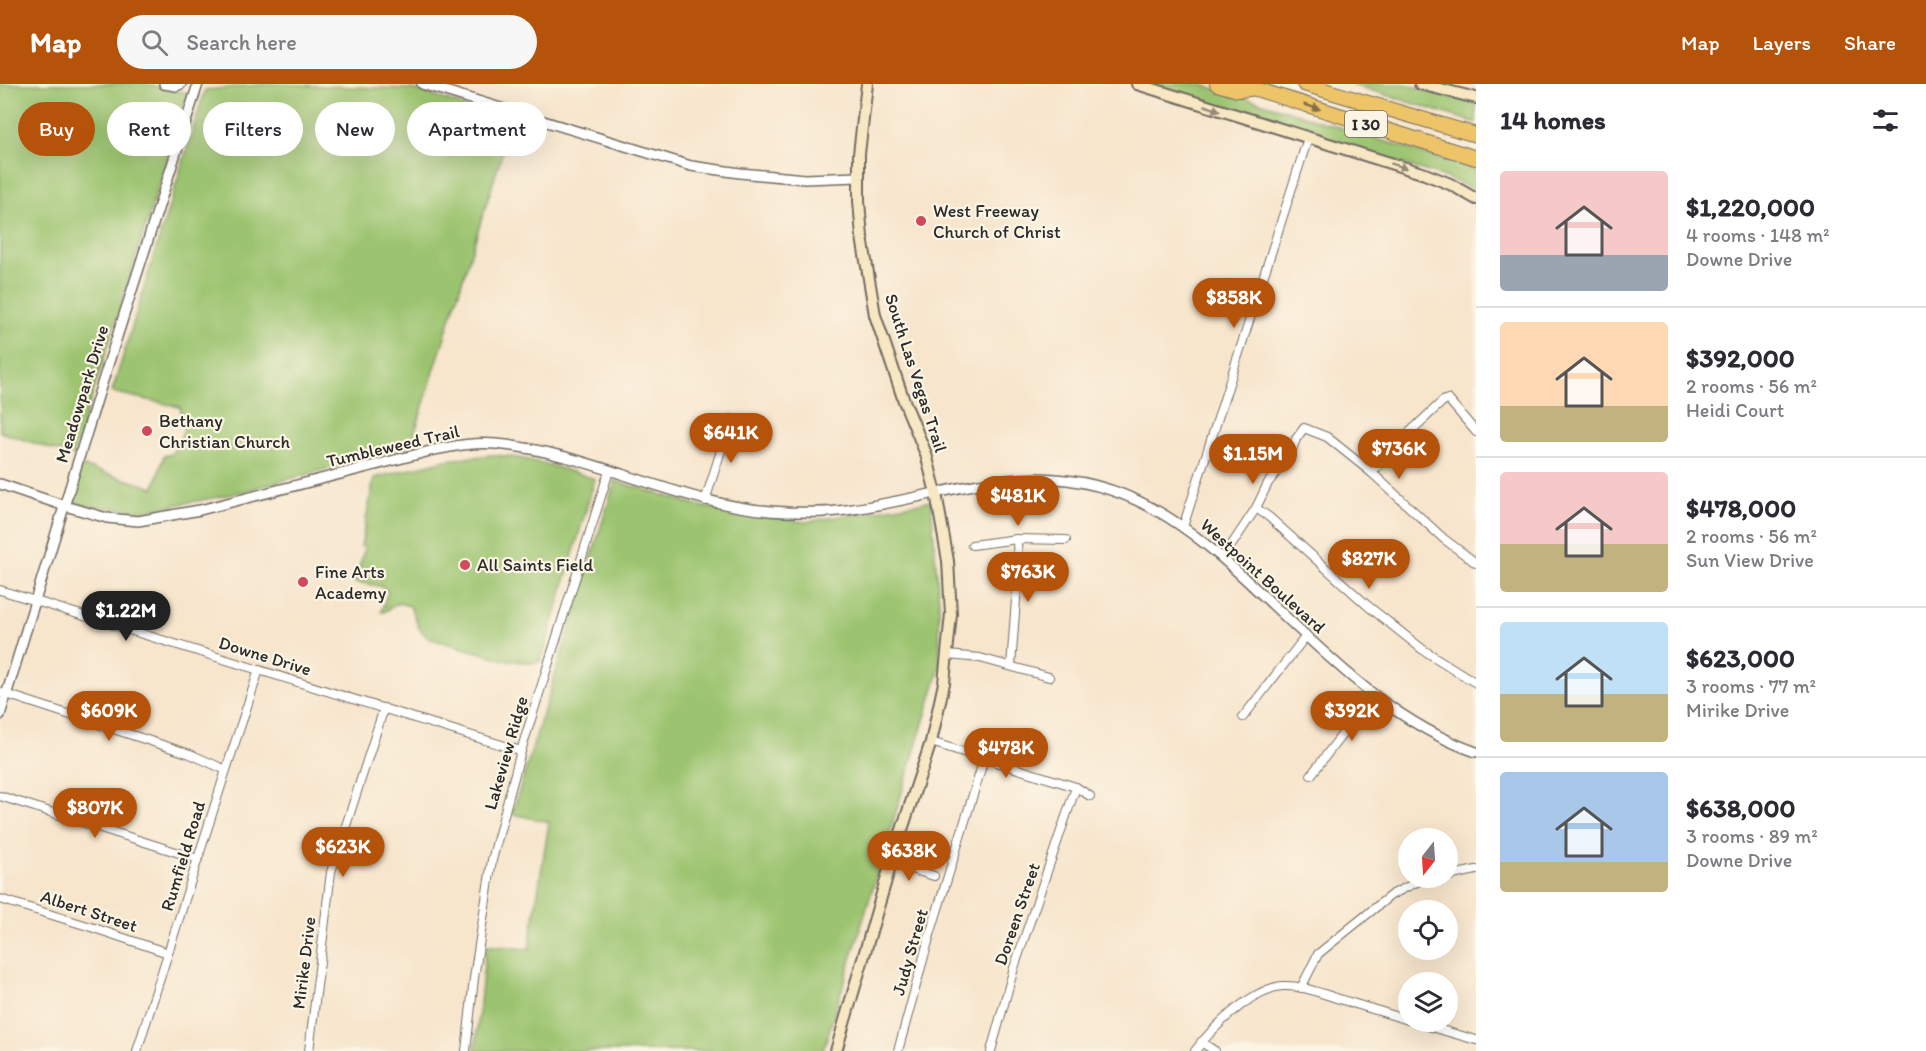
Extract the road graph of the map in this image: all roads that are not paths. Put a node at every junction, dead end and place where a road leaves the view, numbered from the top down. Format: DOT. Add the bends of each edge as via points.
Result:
graph roads {
  1 [pos="164,84"];
  2 [pos="182,84"];
  3 [pos="198,84"];
  4 [pos="422,84"];
  5 [pos="867,84"];
  6 [pos="1137,84"];
  7 [pos="1217,84"];
  8 [pos="1240,84"];
  9 [pos="1304,84"];
  10 [pos="1326,84"];
  11 [pos="1420,84"];
  12 [pos="1256,89"];
  13 [pos="1342,96"];
  14 [pos="1476,98"];
  15 [pos="1476,135"];
  16 [pos="1308,138"];
  17 [pos="1476,158"];
  18 [pos="858,177"];
  19 [pos="1476,199"];
  20 [pos="731,419"];
  21 [pos="1476,432"];
  22 [pos="609,471"];
  23 [pos="1372,473"];
  24 [pos="0,484"];
  25 [pos="936,493"];
  26 [pos="705,501"];
  27 [pos="65,506"];
  28 [pos="1256,508"];
  29 [pos="1183,527"];
  30 [pos="1017,539"];
  31 [pos="1066,540"];
  32 [pos="972,545"];
  33 [pos="1223,558"];
  34 [pos="1476,563"];
  35 [pos="0,590"];
  36 [pos="36,600"];
  37 [pos="1306,636"];
  38 [pos="948,655"];
  39 [pos="1011,666"];
  40 [pos="259,670"];
  41 [pos="1049,677"];
  42 [pos="1476,683"];
  43 [pos="3,693"];
  44 [pos="1373,694"];
  45 [pos="384,708"];
  46 [pos="0,715"];
  47 [pos="1243,717"];
  48 [pos="931,742"];
  49 [pos="520,752"];
  50 [pos="1476,752"];
  51 [pos="984,759"];
  52 [pos="226,770"];
  53 [pos="1311,775"];
  54 [pos="1076,788"];
  55 [pos="0,796"];
  56 [pos="1090,796"];
  57 [pos="198,859"];
  58 [pos="891,863"];
  59 [pos="1476,870"];
  60 [pos="1458,874"];
  61 [pos="934,876"];
  62 [pos="1406,888"];
  63 [pos="0,899"];
  64 [pos="168,954"];
  65 [pos="1301,988"];
  66 [pos="1398,1017"];
  67 [pos="1448,1032"];
  68 [pos="1476,1040"];
  69 [pos="1202,1042"];
  70 [pos="138,1051"];
  71 [pos="309,1051"];
  72 [pos="466,1051"];
  73 [pos="836,1051"];
  74 [pos="898,1051"];
  75 [pos="991,1051"];
  76 [pos="1195,1051"];
  77 [pos="1215,1051"];
  1 -- 2 [label="street"];
  3 -- 27 [label="street, Meadowpark Drive"];
  4 -- 18 [label="street" via="691,166 805,179"];
  5 -- 18 [label="main road, South Las Vegas Trail"];
  6 -- 16 [label="main road, one-way"];
  7 -- 12 [label="highway" via="1238,90"];
  8 -- 12 [label="highway, I 30"];
  9 -- 13 [label="highway, I 30"];
  10 -- 13 [label="highway"];
  11 -- 14 [label="main road"];
  12 -- 17 [label="highway, I 30, one-way"];
  13 -- 15 [label="highway, I 30"];
  16 -- 19 [label="main road, one-way" via="1433,177"];
  16 -- 29 [label="street"];
  18 -- 25 [label="main road, South Las Vegas Trail" via="862,237 875,315 926,454"];
  20 -- 26 [label="street"];
  21 -- 23 [label="street" via="1448,399 1397,444"];
  22 -- 26 [label="street, Tumbleweed Trail"];
  22 -- 27 [label="street, Tumbleweed Trail" via="529,449 497,444 461,445 161,518 107,518"];
  22 -- 49 [label="street, Lakeview Ridge"];
  23 -- 28 [label="street" via="1327,437 1304,428"];
  23 -- 34 [label="street"];
  24 -- 27 [label="street, Tumbleweed Trail"];
  25 -- 26 [label="street, Tumbleweed Trail" via="836,512 762,511"];
  25 -- 29 [label="street, Westpoint Boulevard" via="1013,478 1069,480 1132,498"];
  25 -- 38 [label="main road, South Las Vegas Trail" via="951,585"];
  27 -- 36 [label="street, Meadowpark Drive"];
  28 -- 33 [label="street"];
  28 -- 42 [label="street" via="1422,649"];
  29 -- 33 [label="street, Westpoint Boulevard"];
  30 -- 31 [label="street"];
  30 -- 32 [label="street"];
  30 -- 39 [label="street"];
  33 -- 37 [label="street, Westpoint Boulevard"];
  35 -- 36 [label="street, Downe Drive"];
  36 -- 40 [label="street, Downe Drive"];
  36 -- 43 [label="street, Meadowpark Drive"];
  37 -- 44 [label="street, Westpoint Boulevard"];
  37 -- 47 [label="street"];
  38 -- 39 [label="street"];
  38 -- 48 [label="main road, South Las Vegas Trail"];
  39 -- 41 [label="street"];
  40 -- 45 [label="street, Downe Drive"];
  40 -- 52 [label="street, Rumfield Road"];
  43 -- 46 [label="street, Meadowpark Drive"];
  43 -- 52 [label="street" via="190,754"];
  44 -- 50 [label="street, Westpoint Boulevard" via="1421,728"];
  44 -- 53 [label="street"];
  45 -- 49 [label="street, Downe Drive"];
  45 -- 71 [label="street, Mirike Drive" via="331,872"];
  48 -- 51 [label="street"];
  48 -- 58 [label="main road, South Las Vegas Trail"];
  49 -- 72 [label="street, Lakeview Ridge" via="488,878"];
  51 -- 54 [label="street"];
  51 -- 74 [label="street, Judy Street"];
  52 -- 57 [label="street, Rumfield Road"];
  54 -- 56 [label="street"];
  54 -- 75 [label="street, Doreen Street" via="1014,968"];
  55 -- 57 [label="street"];
  57 -- 64 [label="street, Rumfield Road"];
  58 -- 61 [label="street"];
  58 -- 73 [label="main road, South Las Vegas Trail"];
  59 -- 60 [label="street"];
  62 -- 65 [label="street" via="1318,954"];
  63 -- 64 [label="street, Albert Street"];
  64 -- 70 [label="street, Rumfield Road"];
  65 -- 66 [label="street"];
  65 -- 69 [label="street" via="1282,986 1266,990"];
  67 -- 68 [label="street"];
  69 -- 76 [label="street"];
  69 -- 77 [label="street"];
}
